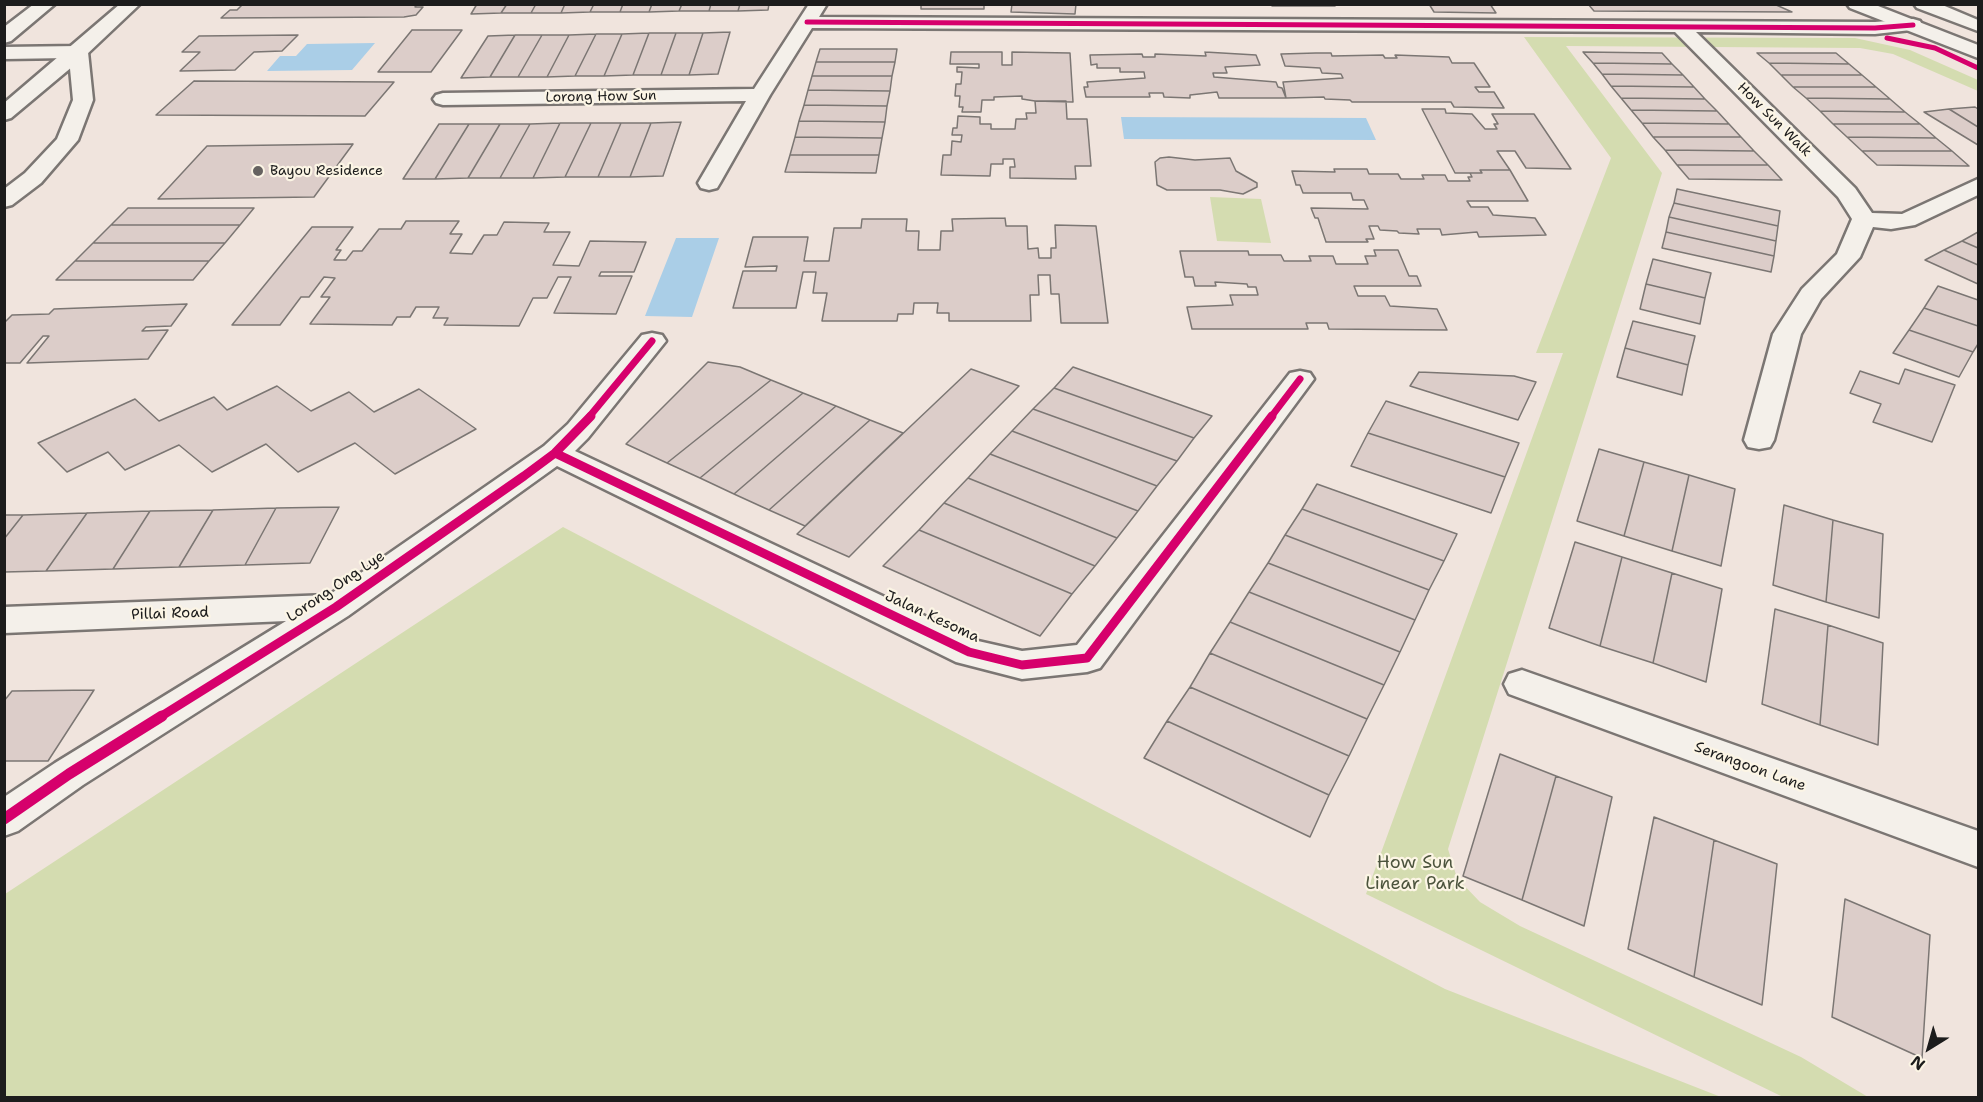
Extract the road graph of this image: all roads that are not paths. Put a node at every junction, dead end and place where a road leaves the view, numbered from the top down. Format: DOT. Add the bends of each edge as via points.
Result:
graph roads {
  1 [pos="46,4"];
  2 [pos="130,4"];
  3 [pos="818,4"];
  4 [pos="1127,4"];
  5 [pos="1385,4"];
  6 [pos="1856,4"];
  7 [pos="1923,4"];
  8 [pos="807,22"];
  9 [pos="1130,24"];
  10 [pos="1913,25"];
  11 [pos="1399,26"];
  12 [pos="1680,26"];
  13 [pos="1978,26"];
  14 [pos="4,37"];
  15 [pos="78,52"];
  16 [pos="1978,52"];
  17 [pos="4,53"];
  18 [pos="760,95"];
  19 [pos="443,99"];
  20 [pos="4,114"];
  21 [pos="709,183"];
  22 [pos="1978,186"];
  23 [pos="4,200"];
  24 [pos="1864,219"];
  25 [pos="652,341"];
  26 [pos="1300,379"];
  27 [pos="1759,440"];
  28 [pos="555,453"];
  29 [pos="336,607"];
  30 [pos="4,620"];
  31 [pos="1522,684"];
  32 [pos="4,819"];
  33 [pos="1978,849"];
  1 -- 14 [label="main road"];
  2 -- 15 [label="main road"];
  3 -- 8 [label="main road"];
  4 -- 9 [label="main road"];
  5 -- 11 [label="main road"];
  6 -- 10 [label="main road"];
  7 -- 13 [label="main road"];
  8 -- 9 [label="main road"];
  8 -- 18 [label="main road"];
  9 -- 11 [label="main road"];
  10 -- 12 [label="main road"];
  10 -- 16 [label="main road"];
  11 -- 12 [label="main road"];
  12 -- 24 [label="main road, How Sun Walk" via="1847,192"];
  15 -- 17 [label="main road"];
  15 -- 20 [label="main road"];
  15 -- 23 [label="main road" via="83,100 67,140 33,178"];
  18 -- 19 [label="main road, Lorong How Sun"];
  18 -- 21 [label="main road"];
  22 -- 24 [label="main road" via="1907,220"];
  24 -- 27 [label="main road" via="1848,257 1811,295 1787,334"];
  25 -- 28 [label="main road, Lorong Ong Lye"];
  26 -- 28 [label="main road, Jalan Kesoma" via="1087,658 1033,664 1022,665 969,652"];
  28 -- 29 [label="main road, Lorong Ong Lye"];
  29 -- 30 [label="main road, Pillai Road"];
  29 -- 32 [label="main road, Lorong Ong Lye"];
  31 -- 33 [label="main road, Serangoon Lane"];
}
